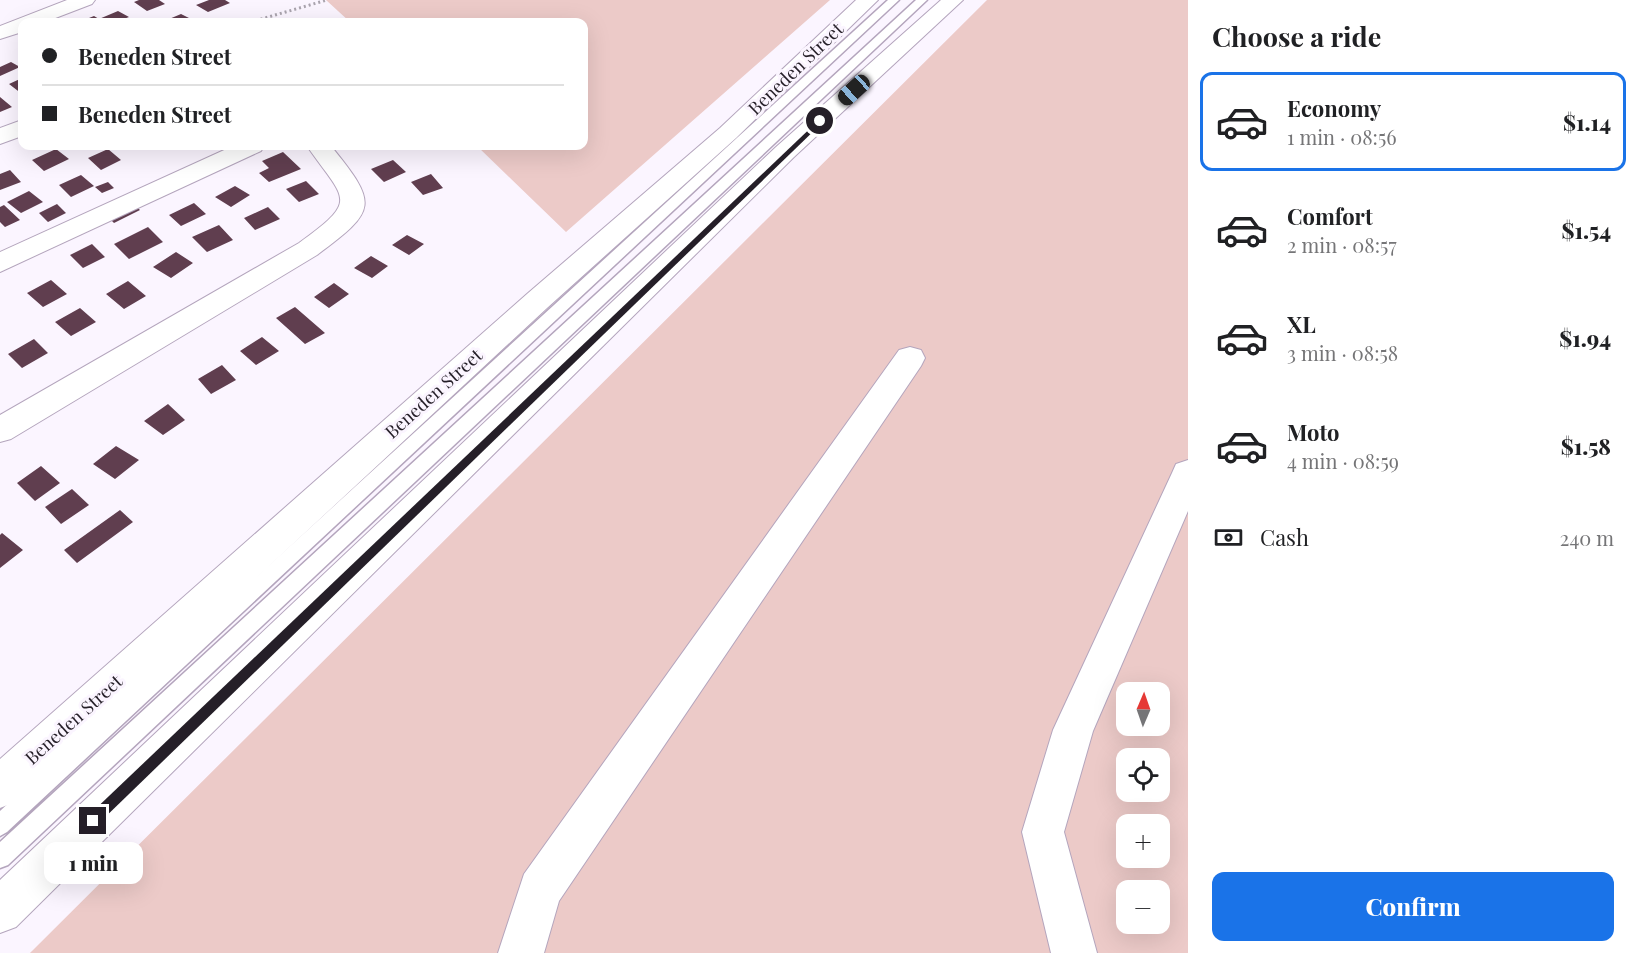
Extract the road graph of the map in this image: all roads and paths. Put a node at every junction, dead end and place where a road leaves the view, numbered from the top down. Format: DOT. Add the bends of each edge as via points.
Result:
graph roads {
  1 [pos="85,0"];
  2 [pos="327,0"];
  3 [pos="868,0"];
  4 [pos="894,0"];
  5 [pos="922,0"];
  6 [pos="953,0"];
  7 [pos="38,18"];
  8 [pos="264,18"];
  9 [pos="18,26"];
  10 [pos="0,33"];
  11 [pos="18,129"];
  12 [pos="0,137"];
  13 [pos="243,150"];
  14 [pos="323,150"];
  15 [pos="0,263"];
  16 [pos="910,358"];
  17 [pos="0,430"];
  18 [pos="1188,473"];
  19 [pos="1175,536"];
  20 [pos="0,787"];
  21 [pos="0,825"];
  22 [pos="0,857"];
  23 [pos="0,911"];
  24 [pos="521,953"];
  25 [pos="1074,953"];
  1 -- 7 [label="main road"];
  2 -- 8 [label="path"];
  3 -- 20 [label="main road, Beneden Street" via="728,133"];
  4 -- 21 [label="lane"];
  5 -- 22 [label="lane"];
  6 -- 23 [label="main road" via="777,161"];
  9 -- 10 [label="main road"];
  11 -- 12 [label="main road"];
  13 -- 15 [label="main road"];
  14 -- 17 [label="main road" via="352,188 355,205 339,227"];
  16 -- 24 [label="main road" via="540,890"];
  18 -- 19 [label="main road"];
  19 -- 25 [label="main road" via="1073,730 1043,832"];
}
